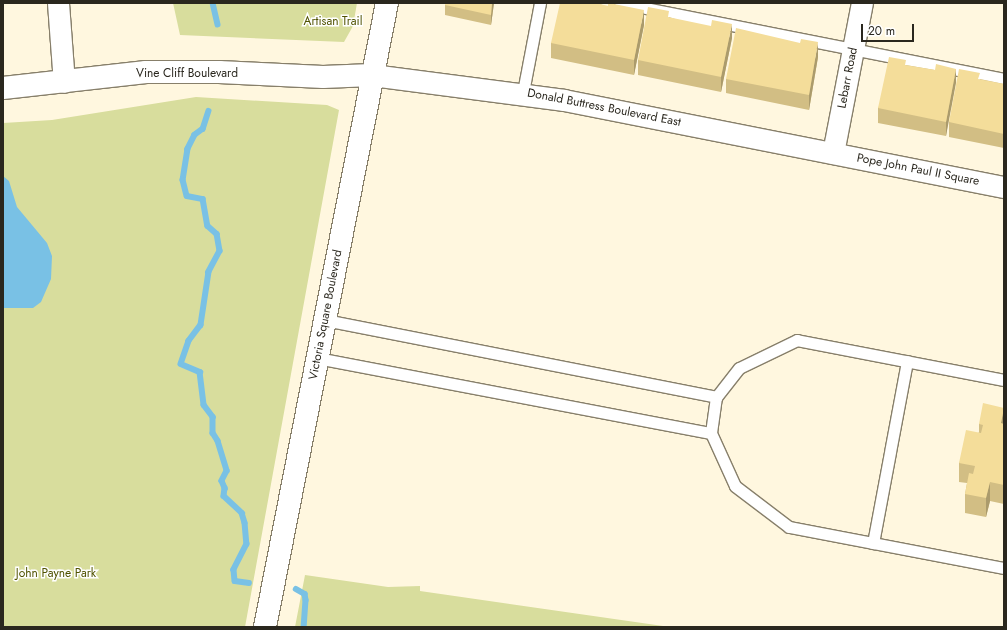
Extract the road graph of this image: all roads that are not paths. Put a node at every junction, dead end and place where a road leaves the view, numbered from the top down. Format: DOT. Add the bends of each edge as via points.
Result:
graph roads {
  1 [pos="58,3"];
  2 [pos="387,3"];
  3 [pos="540,3"];
  4 [pos="620,3"];
  5 [pos="862,3"];
  6 [pos="853,50"];
  7 [pos="372,75"];
  8 [pos="1004,79"];
  9 [pos="64,82"];
  10 [pos="3,88"];
  11 [pos="523,92"];
  12 [pos="833,153"];
  13 [pos="1004,187"];
  14 [pos="325,320"];
  15 [pos="317,358"];
  16 [pos="907,361"];
  17 [pos="1004,380"];
  18 [pos="716,397"];
  19 [pos="711,433"];
  20 [pos="873,543"];
  21 [pos="1004,568"];
  22 [pos="265,627"];
  1 -- 9 [label="street"];
  2 -- 7 [label="street, Victoria Square Boulevard"];
  3 -- 11 [label="lane"];
  4 -- 6 [label="lane"];
  5 -- 6 [label="street, Lebarr Road"];
  6 -- 8 [label="lane"];
  6 -- 12 [label="street, Lebarr Road"];
  7 -- 9 [label="street, Vine Cliff Boulevard" via="323,77 219,72 146,72"];
  7 -- 11 [label="street, Donald Buttress Boulevard East"];
  7 -- 14 [label="street, Victoria Square Boulevard"];
  9 -- 10 [label="street, Vine Cliff Boulevard"];
  11 -- 12 [label="street, Donald Buttress Boulevard East"];
  12 -- 13 [label="street, Pope John Paul II Square"];
  14 -- 15 [label="street, Victoria Square Boulevard"];
  14 -- 18 [label="lane"];
  15 -- 19 [label="lane"];
  15 -- 22 [label="street, Victoria Square Boulevard"];
  16 -- 17 [label="lane"];
  16 -- 18 [label="lane" via="797,340 739,368"];
  16 -- 20 [label="lane"];
  18 -- 19 [label="lane"];
  19 -- 20 [label="lane" via="735,486 789,527"];
  20 -- 21 [label="lane"];
}
